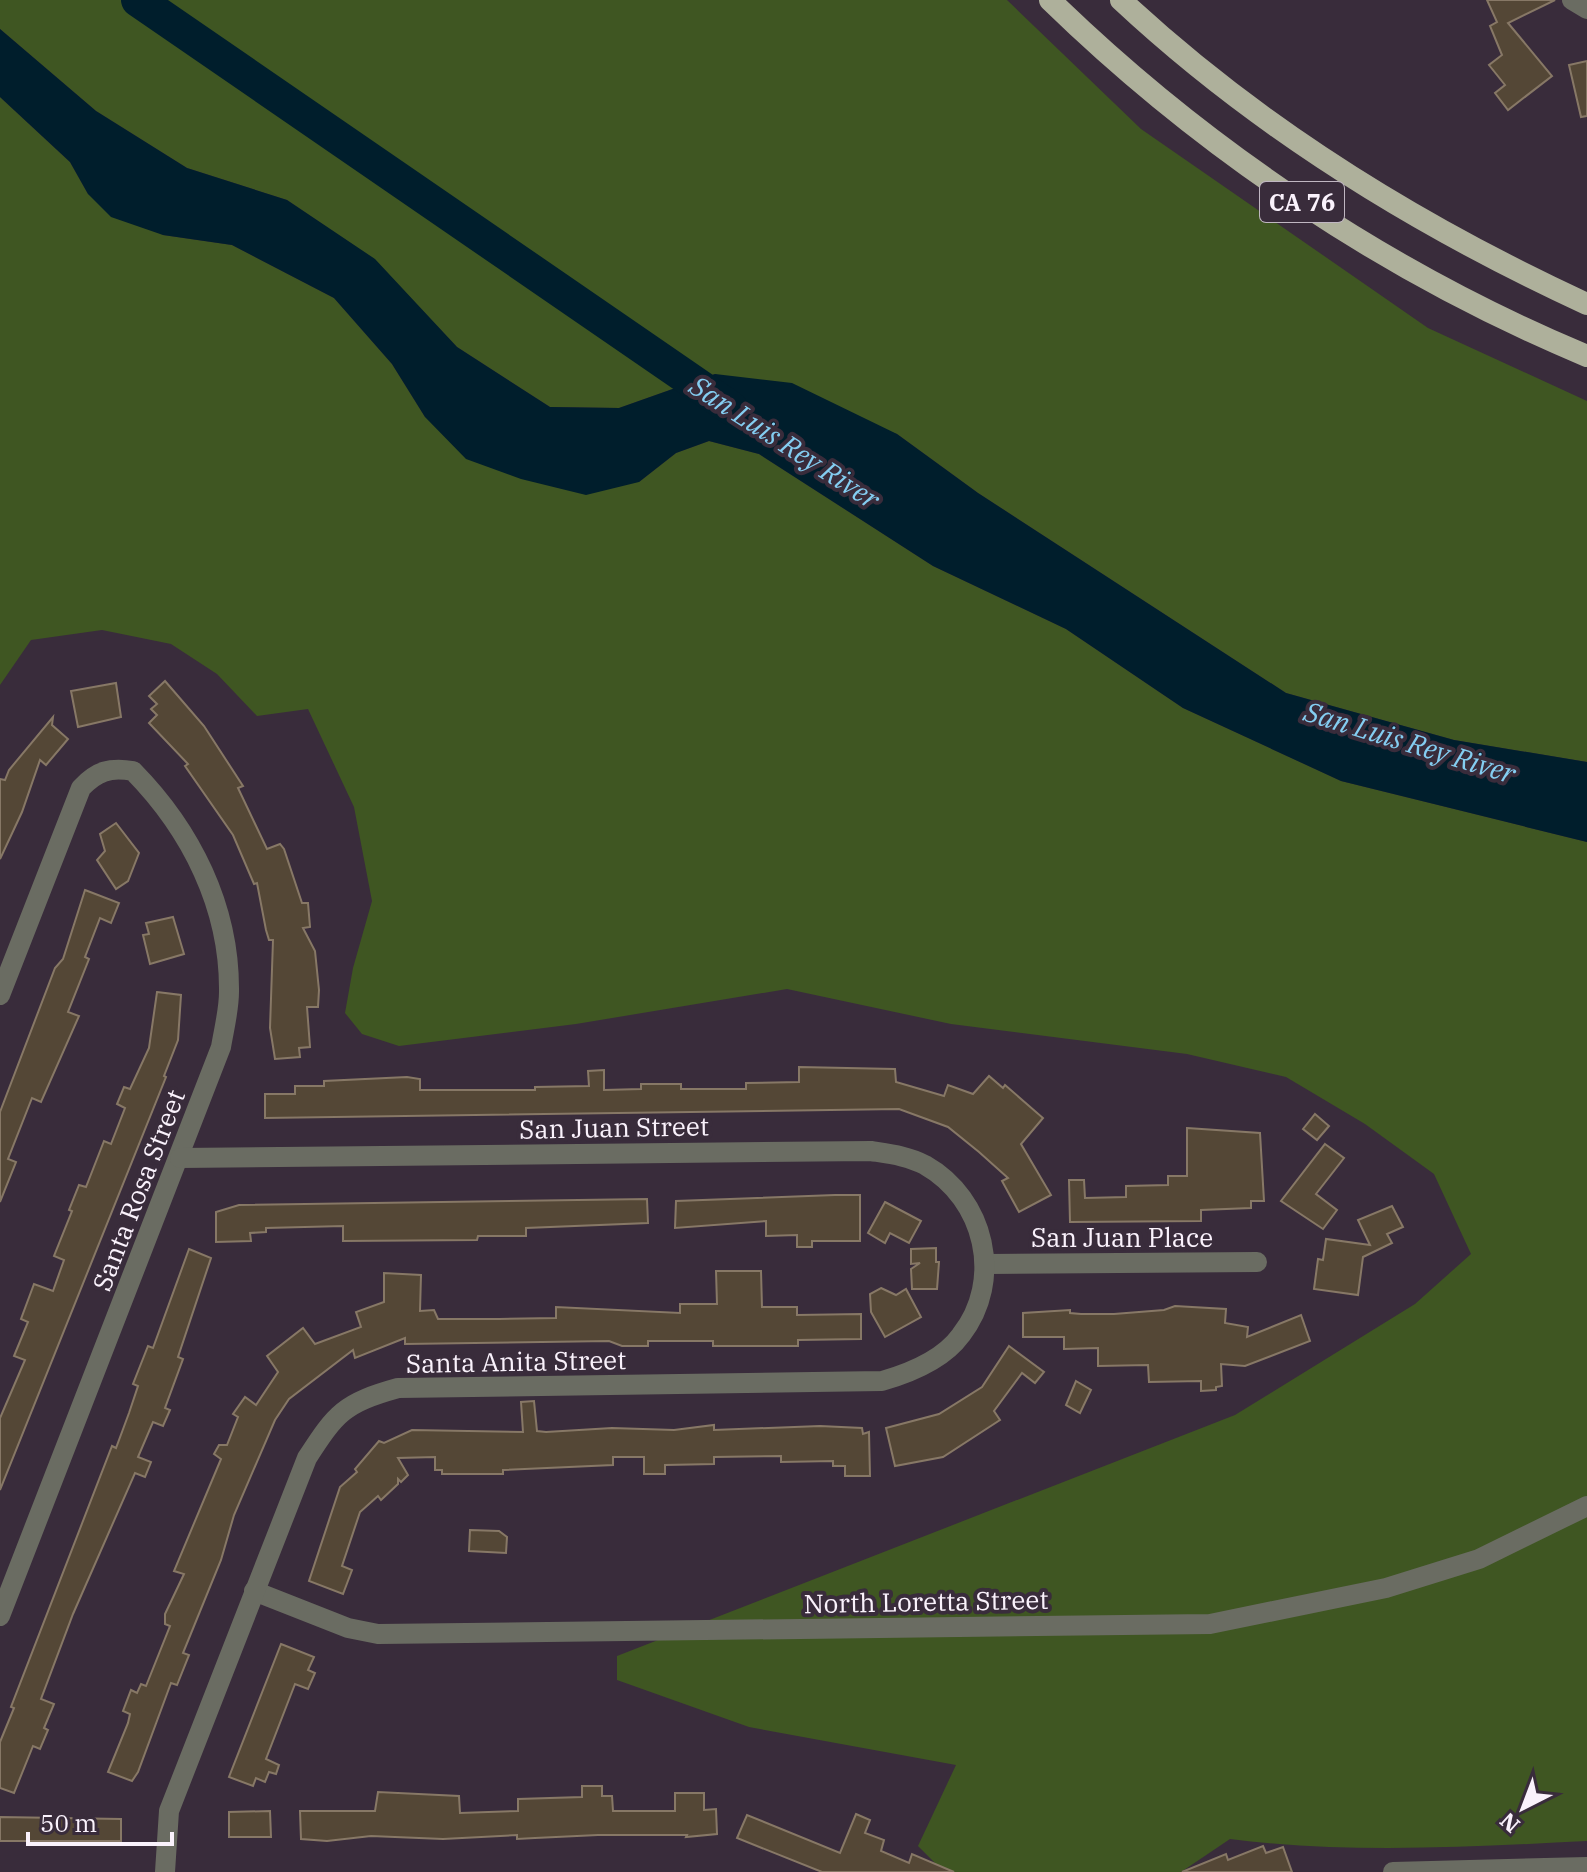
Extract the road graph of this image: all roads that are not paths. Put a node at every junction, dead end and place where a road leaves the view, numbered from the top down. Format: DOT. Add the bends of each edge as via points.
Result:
graph roads {
  1 [pos="1050,0"];
  2 [pos="1121,0"];
  3 [pos="1587,304"];
  4 [pos="1587,356"];
  5 [pos="0,995"];
  6 [pos="180,1158"];
  7 [pos="1257,1262"];
  8 [pos="988,1264"];
  9 [pos="1587,1506"];
  10 [pos="254,1591"];
  11 [pos="0,1616"];
  12 [pos="1587,1867"];
  13 [pos="165,1872"];
  14 [pos="1393,1872"];
  1 -- 4 [label="highway, CA 76" via="1220,146 1331,222 1437,285"];
  2 -- 3 [label="highway, CA 76" via="1219,85 1379,195"];
  5 -- 6 [label="street, Santa Rosa Street" via="81,788 93,775 114,768 133,771 195,849 220,913 229,992 221,1047"];
  6 -- 8 [label="street, San Juan Street" via="871,1151 905,1156 959,1192 977,1223"];
  6 -- 11 [label="street, Santa Rosa Street"];
  7 -- 8 [label="street, San Juan Place"];
  8 -- 10 [label="street, Santa Anita Street" via="961,1337 915,1372 882,1381 398,1388 372,1395 334,1416 307,1458"];
  9 -- 10 [label="street, North Loretta Street" via="1479,1559 1386,1588 1210,1624 378,1634 348,1628"];
  10 -- 13 [label="street, Santa Anita Street" via="169,1811"];
  12 -- 14 [label="street"];
}
